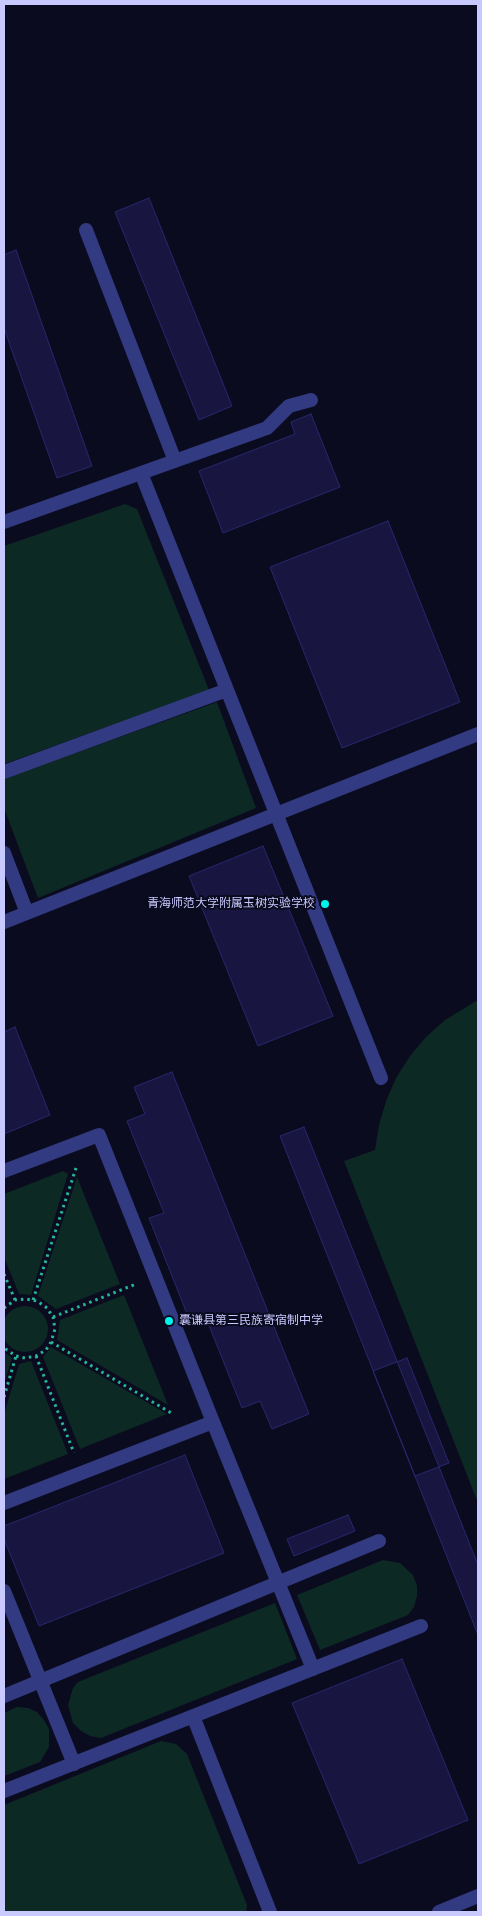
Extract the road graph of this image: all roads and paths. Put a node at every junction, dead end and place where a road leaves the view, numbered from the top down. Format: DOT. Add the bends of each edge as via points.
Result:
graph roads {
  1 [pos="86,230"];
  2 [pos="311,400"];
  3 [pos="175,461"];
  4 [pos="141,473"];
  5 [pos="4,522"];
  6 [pos="227,690"];
  7 [pos="478,734"];
  8 [pos="4,772"];
  9 [pos="276,814"];
  10 [pos="4,853"];
  11 [pos="27,913"];
  12 [pos="4,922"];
  13 [pos="381,1078"];
  14 [pos="84,1140"];
  15 [pos="4,1172"];
  16 [pos="4,1274"];
  17 [pos="155,1276"];
  18 [pos="14,1300"];
  19 [pos="33,1300"];
  20 [pos="4,1308"];
  21 [pos="53,1317"];
  22 [pos="51,1342"];
  23 [pos="4,1348"];
  24 [pos="16,1356"];
  25 [pos="36,1356"];
  26 [pos="4,1397"];
  27 [pos="213,1422"];
  28 [pos="198,1428"];
  29 [pos="82,1473"];
  30 [pos="4,1503"];
  31 [pos="378,1541"];
  32 [pos="277,1582"];
  33 [pos="4,1591"];
  34 [pos="421,1626"];
  35 [pos="313,1670"];
  36 [pos="40,1680"];
  37 [pos="4,1696"];
  38 [pos="194,1716"];
  39 [pos="74,1764"];
  40 [pos="4,1792"];
  41 [pos="478,1896"];
  42 [pos="270,1912"];
  43 [pos="439,1912"];
  1 -- 3 [label="lane"];
  2 -- 3 [label="lane" via="290,406 267,428"];
  3 -- 4 [label="lane"];
  4 -- 5 [label="lane"];
  4 -- 6 [label="lane"];
  6 -- 8 [label="lane"];
  6 -- 9 [label="lane"];
  7 -- 9 [label="lane"];
  9 -- 11 [label="lane"];
  9 -- 13 [label="lane"];
  10 -- 11 [label="lane"];
  11 -- 12 [label="lane"];
  14 -- 15 [label="lane"];
  14 -- 17 [label="lane" via="99,1135"];
  14 -- 19 [label="path"];
  16 -- 18 [label="path"];
  17 -- 21 [label="path"];
  17 -- 27 [label="lane"];
  18 -- 19 [label="path"];
  18 -- 20 [label="path"];
  19 -- 21 [label="path"];
  21 -- 22 [label="path" via="55,1329"];
  22 -- 25 [label="path"];
  22 -- 28 [label="path"];
  23 -- 24 [label="path"];
  24 -- 25 [label="path"];
  24 -- 26 [label="path"];
  25 -- 29 [label="path"];
  27 -- 28 [label="lane"];
  27 -- 32 [label="lane"];
  28 -- 29 [label="lane"];
  29 -- 30 [label="lane"];
  31 -- 32 [label="lane"];
  32 -- 35 [label="lane"];
  32 -- 36 [label="lane"];
  33 -- 36 [label="lane"];
  34 -- 35 [label="lane"];
  35 -- 38 [label="lane"];
  36 -- 37 [label="lane"];
  36 -- 39 [label="lane"];
  38 -- 39 [label="lane"];
  38 -- 42 [label="lane"];
  39 -- 40 [label="lane"];
  41 -- 43 [label="lane"];
}
